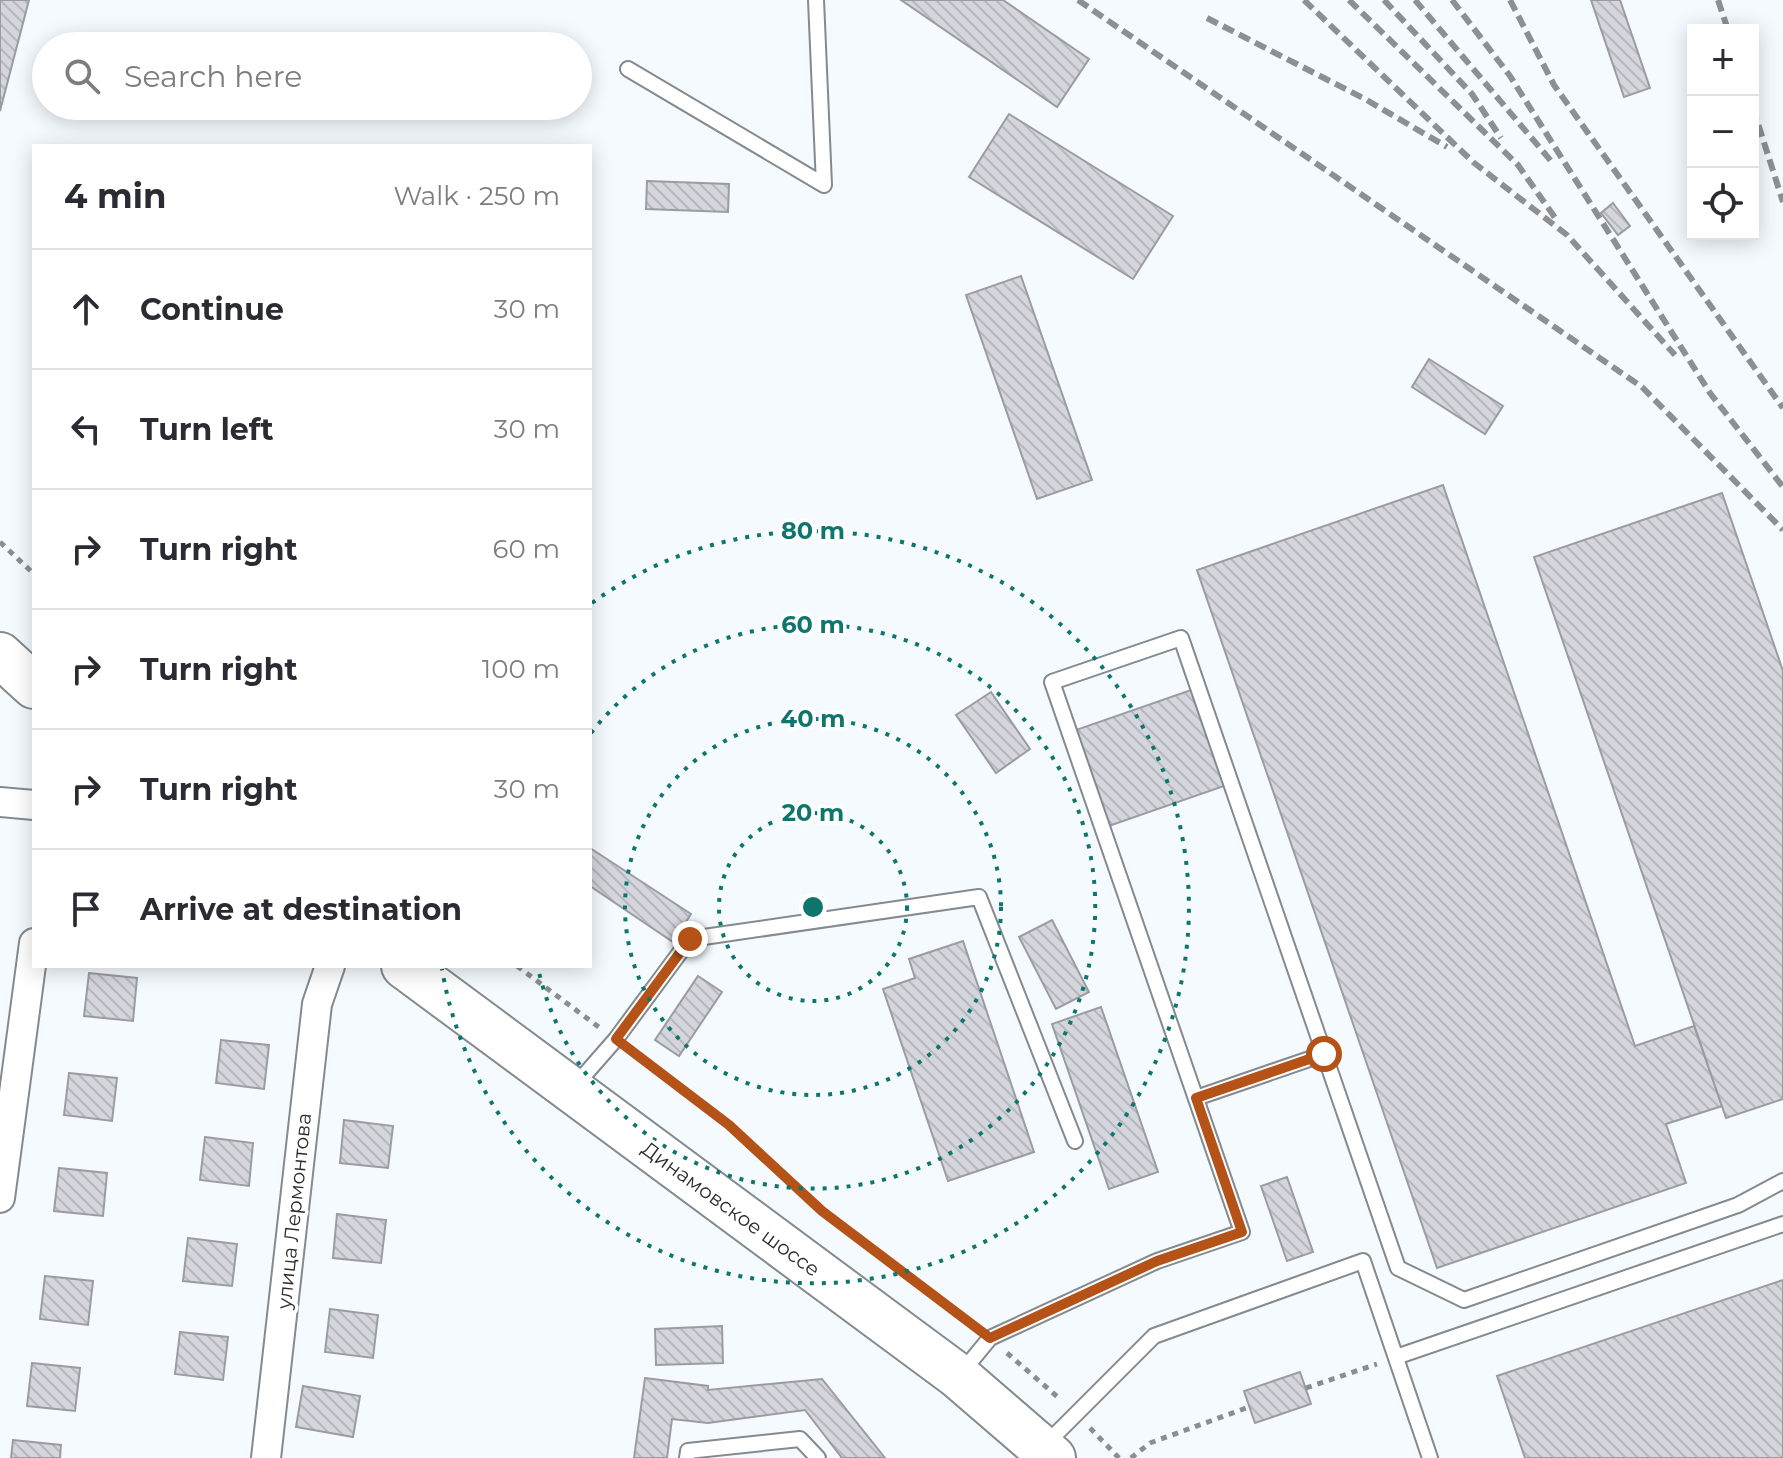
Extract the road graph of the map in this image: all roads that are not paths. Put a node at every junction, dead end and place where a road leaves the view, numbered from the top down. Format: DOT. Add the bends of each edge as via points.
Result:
graph roads {
  1 [pos="816,0"];
  2 [pos="628,69"];
  3 [pos="0,655"];
  4 [pos="32,684"];
  5 [pos="0,802"];
  6 [pos="32,805"];
  7 [pos="32,958"];
  8 [pos="329,968"];
  9 [pos="407,968"];
  10 [pos="1324,1054"];
  11 [pos="571,1090"];
  12 [pos="1196,1098"];
  13 [pos="1075,1141"];
  14 [pos="1783,1181"];
  15 [pos="0,1198"];
  16 [pos="1783,1224"];
  17 [pos="1396,1357"];
  18 [pos="958,1376"];
  19 [pos="1048,1452"];
  20 [pos="266,1458"];
  21 [pos="687,1458"];
  22 [pos="818,1458"];
  23 [pos="1430,1458"];
  1 -- 2 [label="lane" via="824,185"];
  3 -- 4 [label="main road"];
  5 -- 6 [label="street"];
  7 -- 15 [label="street"];
  8 -- 20 [label="street, улица Лермонтова" via="317,1004"];
  9 -- 11 [label="main road, Динамовское шоссе"];
  10 -- 12 [label="lane"];
  10 -- 12 [label="lane" via="1181,638 1109,662 1052,682"];
  10 -- 14 [label="lane" via="1398,1268 1464,1300 1738,1205"];
  11 -- 13 [label="lane" via="690,939 979,897"];
  11 -- 18 [label="main road, Динамовское шоссе"];
  12 -- 18 [label="lane" via="1242,1232 1157,1261 990,1338"];
  16 -- 17 [label="lane"];
  17 -- 19 [label="lane" via="1363,1261 1154,1336 1075,1413"];
  17 -- 23 [label="lane"];
  18 -- 19 [label="main road, Динамовское шоссе"];
  21 -- 22 [label="lane" via="688,1451 800,1439"];
}
